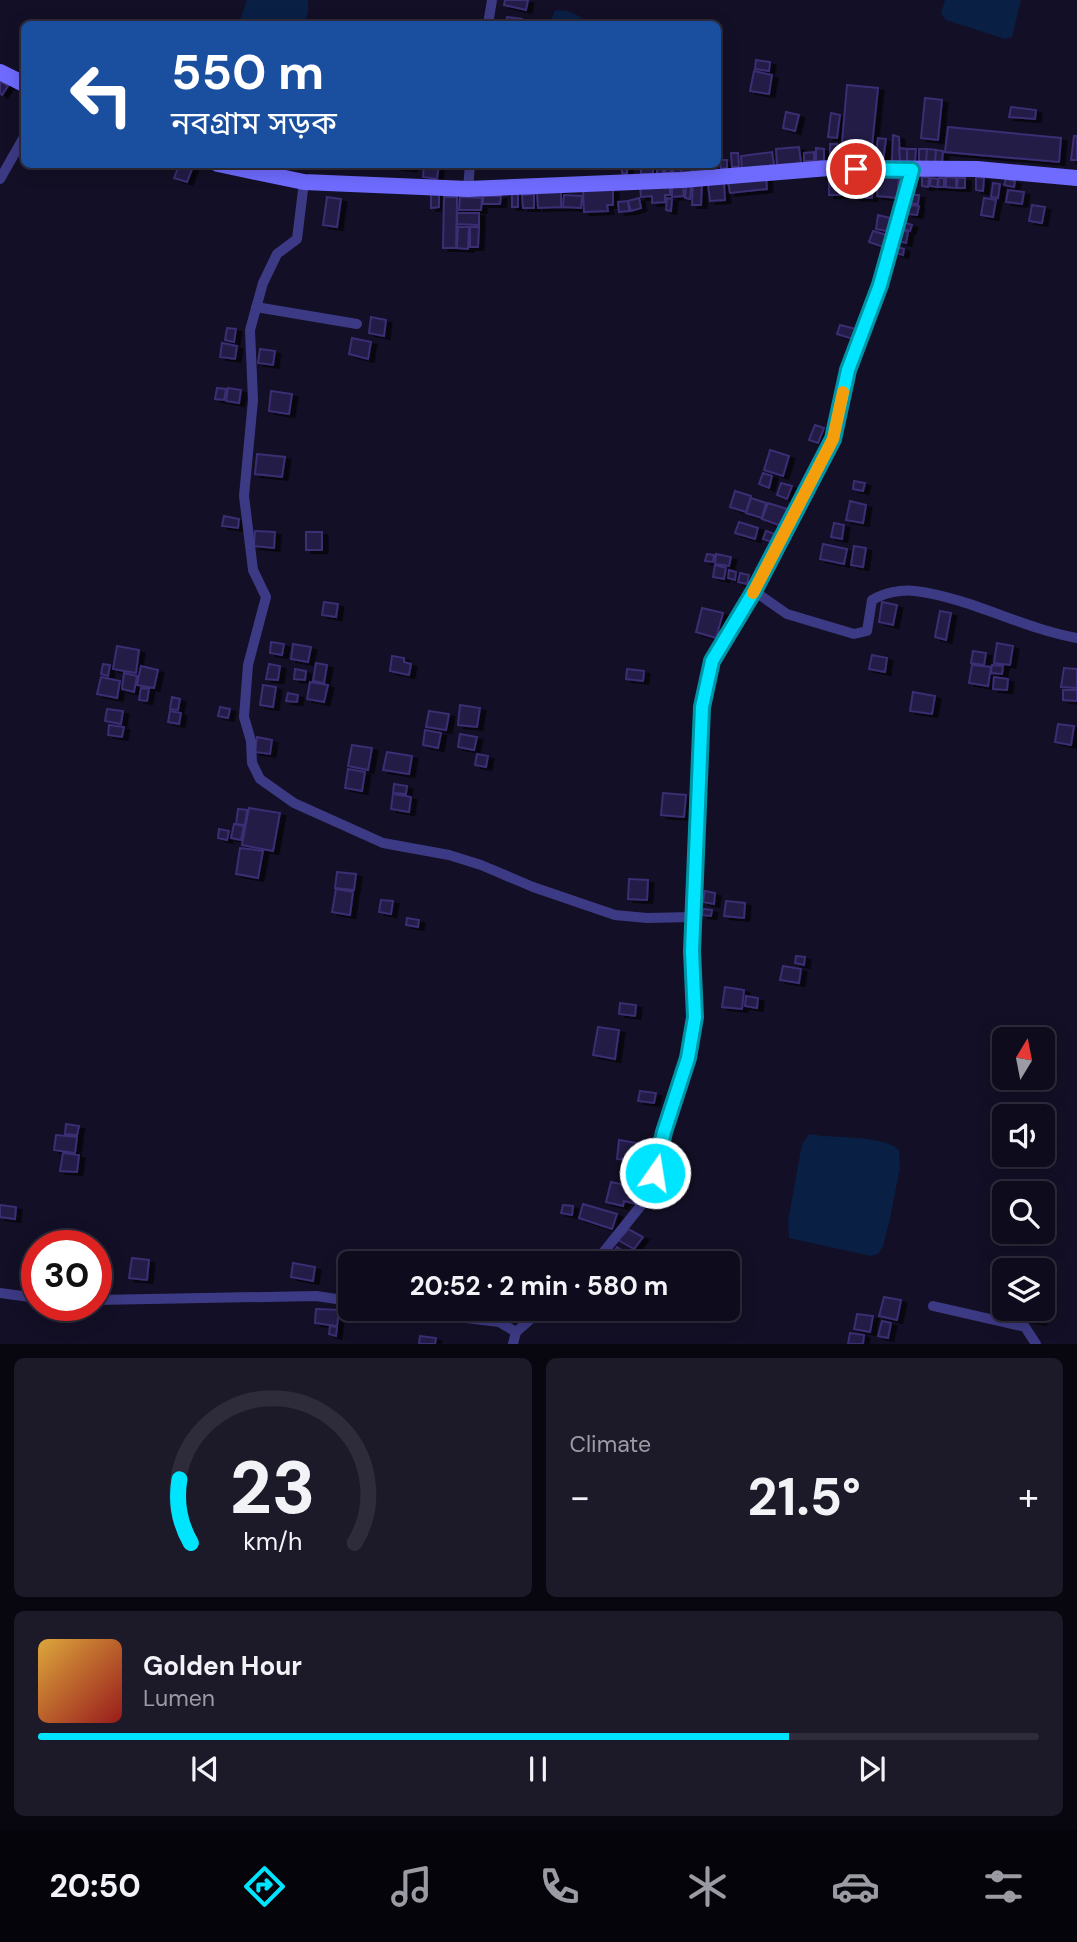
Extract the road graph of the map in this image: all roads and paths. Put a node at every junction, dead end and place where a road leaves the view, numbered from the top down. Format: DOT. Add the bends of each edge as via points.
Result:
graph roads {
  1 [pos="492,0"];
  2 [pos="488,21"];
  3 [pos="0,72"];
  4 [pos="21,82"];
  5 [pos="21,142"];
  6 [pos="237,168"];
  7 [pos="470,168"];
  8 [pos="912,170"];
  9 [pos="1077,178"];
  10 [pos="0,179"];
  11 [pos="304,182"];
  12 [pos="468,188"];
  13 [pos="256,307"];
  14 [pos="356,324"];
  15 [pos="754,591"];
  16 [pos="1077,638"];
  17 [pos="693,917"];
  18 [pos="604,1251"];
  19 [pos="0,1293"];
  20 [pos="21,1296"];
  21 [pos="338,1299"];
  22 [pos="112,1300"];
  23 [pos="933,1306"];
  24 [pos="491,1321"];
  25 [pos="528,1321"];
  26 [pos="516,1332"];
  27 [pos="513,1343"];
  28 [pos="1036,1343"];
  1 -- 2 [label="street"];
  3 -- 4 [label="main road"];
  5 -- 10 [label="street"];
  6 -- 11 [label="main road"];
  7 -- 12 [label="street"];
  8 -- 9 [label="main road" via="977,169"];
  8 -- 12 [label="main road" via="828,168 682,180"];
  8 -- 15 [label="street" via="880,285 848,370 833,439"];
  11 -- 12 [label="main road"];
  11 -- 13 [label="street" via="297,239 277,254"];
  13 -- 14 [label="street"];
  13 -- 17 [label="street" via="250,330 253,400 244,496 253,570 265,597 248,665 244,717 260,779 294,803 383,843 449,855 615,915"];
  15 -- 16 [label="street" via="787,614 854,634 867,631 872,600 913,590"];
  15 -- 17 [label="street" via="712,661 702,707"];
  17 -- 18 [label="street" via="695,1017 688,1058 664,1132 651,1193"];
  19 -- 20 [label="street"];
  21 -- 22 [label="street"];
  23 -- 28 [label="street" via="1025,1327"];
  24 -- 26 [label="street"];
  25 -- 26 [label="street"];
  26 -- 27 [label="street"];
}
